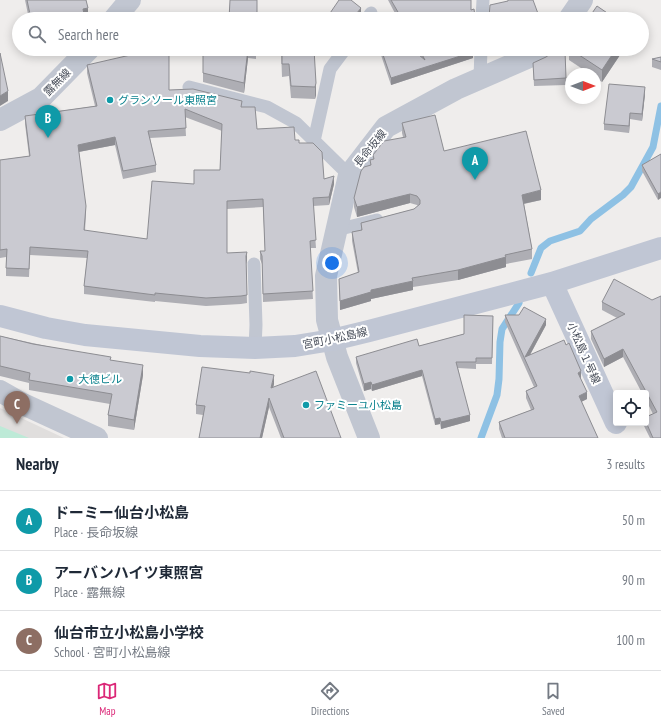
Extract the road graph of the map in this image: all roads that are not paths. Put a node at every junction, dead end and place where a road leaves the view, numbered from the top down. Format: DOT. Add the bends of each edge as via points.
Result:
graph roads {
  1 [pos="130,0"];
  2 [pos="483,0"];
  3 [pos="582,0"];
  4 [pos="120,12"];
  5 [pos="482,12"];
  6 [pos="574,12"];
  7 [pos="82,56"];
  8 [pos="340,56"];
  9 [pos="481,56"];
  10 [pos="532,56"];
  11 [pos="480,78"];
  12 [pos="189,87"];
  13 [pos="0,120"];
  14 [pos="314,141"];
  15 [pos="349,175"];
  16 [pos="389,217"];
  17 [pos="336,230"];
  18 [pos="661,248"];
  19 [pos="254,264"];
  20 [pos="552,283"];
  21 [pos="0,316"];
  22 [pos="332,340"];
  23 [pos="255,348"];
  24 [pos="0,391"];
  25 [pos="613,416"];
  26 [pos="618,426"];
  27 [pos="97,438"];
  28 [pos="369,438"];
  29 [pos="624,438"];
  1 -- 4 [label="street"];
  2 -- 5 [label="lane"];
  3 -- 6 [label="street"];
  7 -- 13 [label="street, 露無線" via="41,98"];
  8 -- 14 [label="lane" via="330,69"];
  9 -- 11 [label="lane"];
  10 -- 11 [label="street, 長命坂線"];
  11 -- 15 [label="street, 長命坂線" via="386,128"];
  12 -- 14 [label="lane" via="266,107 296,123"];
  14 -- 15 [label="lane"];
  15 -- 17 [label="street, 長命坂線"];
  16 -- 17 [label="lane"];
  17 -- 22 [label="street, 長命坂線" via="326,276 327,320"];
  18 -- 20 [label="street, 宮町小松島線"];
  19 -- 23 [label="lane"];
  20 -- 22 [label="street, 宮町小松島線"];
  20 -- 25 [label="street, 小松島１号線"];
  21 -- 23 [label="street, 宮町小松島線" via="84,335 200,346"];
  22 -- 23 [label="street, 宮町小松島線" via="295,346"];
  22 -- 28 [label="street, 長命坂線"];
  24 -- 27 [label="street"];
  26 -- 29 [label="street, 小松島１号線"];
}
